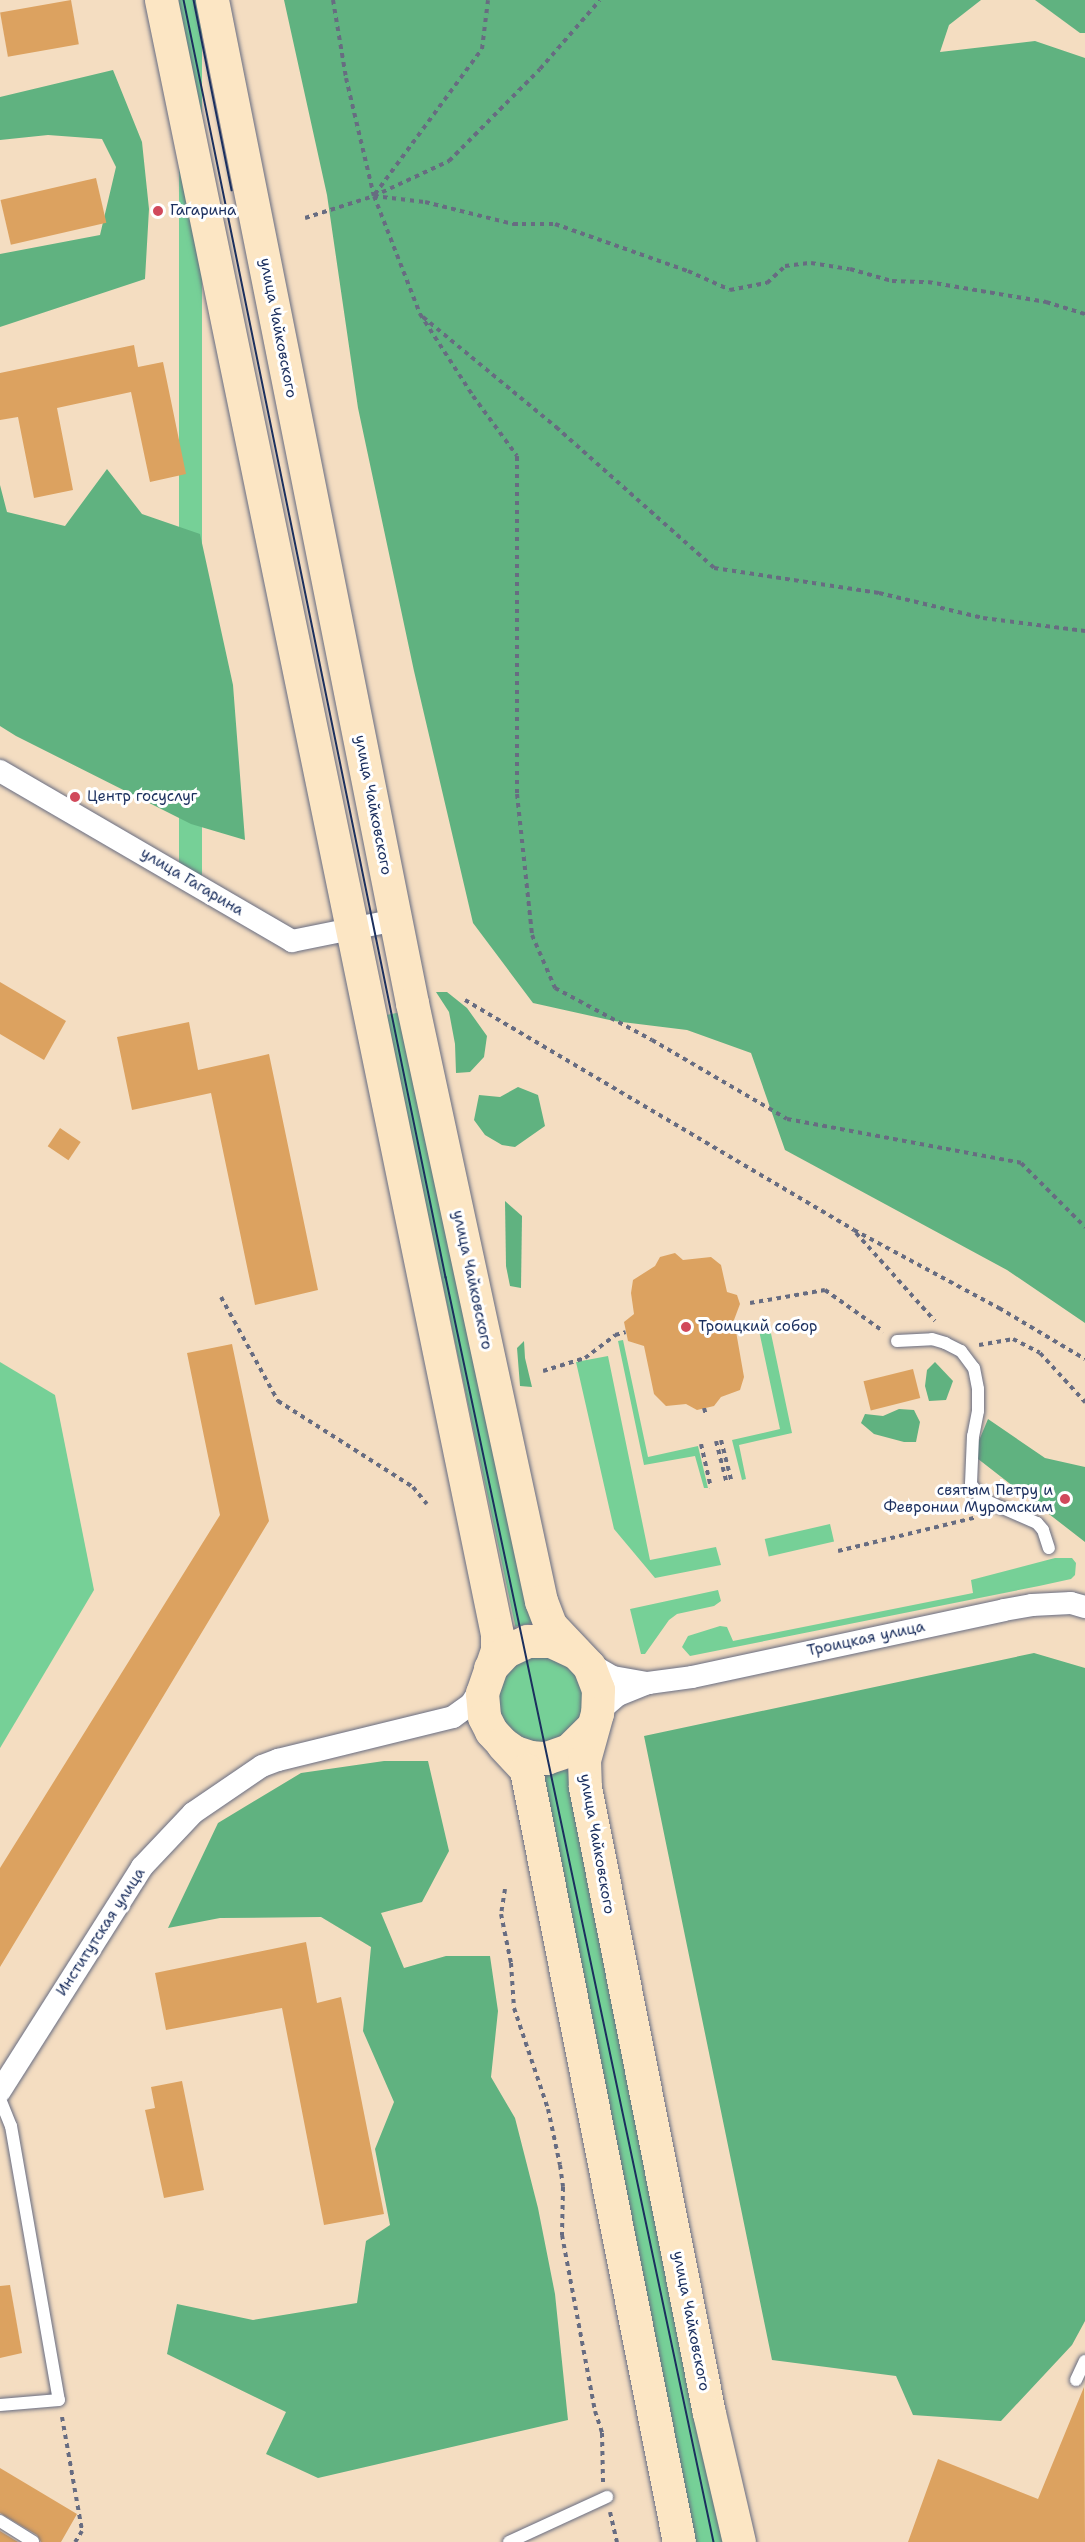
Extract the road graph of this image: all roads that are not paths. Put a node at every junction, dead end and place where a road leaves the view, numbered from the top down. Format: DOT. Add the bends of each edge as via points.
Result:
graph roads {
  1 [pos="161,0"];
  2 [pos="212,0"];
  3 [pos="0,771"];
  4 [pos="396,920"];
  5 [pos="351,931"];
  6 [pos="897,1341"];
  7 [pos="1049,1548"];
  8 [pos="1085,1607"];
  9 [pos="581,1657"];
  10 [pos="487,1676"];
  11 [pos="648,1683"];
  12 [pos="434,1724"];
  13 [pos="593,1724"];
  14 [pos="512,1749"];
  15 [pos="0,2091"];
  16 [pos="0,2098"];
  17 [pos="1085,2361"];
  18 [pos="1076,2380"];
  19 [pos="0,2405"];
  20 [pos="607,2497"];
  21 [pos="0,2521"];
  22 [pos="33,2542"];
  23 [pos="509,2542"];
  24 [pos="679,2542"];
  25 [pos="739,2542"];
  1 -- 5 [label="main road"];
  2 -- 4 [label="main road, улица Чайковского"];
  3 -- 5 [label="street, улица Гагарина" via="292,941"];
  4 -- 5 [label="street, улица Гагарина"];
  4 -- 9 [label="main road, улица Чайковского" via="541,1601 550,1624"];
  5 -- 10 [label="main road, Институтская улица" via="497,1634"];
  6 -- 7 [label="lane" via="932,1339 945,1343 961,1351 974,1368 978,1389 971,1484 982,1499 1037,1523"];
  8 -- 11 [label="street, Троицкая улица" via="1071,1603 1032,1605"];
  9 -- 10 [label="main road" via="558,1643 535,1640 506,1651"];
  9 -- 11 [label="street" via="613,1677"];
  9 -- 13 [label="main road, улица Чайковского" via="593,1673 598,1689 599,1705"];
  10 -- 12 [label="street, Институтская улица" via="468,1708"];
  10 -- 14 [label="main road, Институтская улица" via="481,1701 484,1717 491,1731"];
  11 -- 13 [label="street" via="618,1695"];
  12 -- 14 [label="street" via="473,1727"];
  12 -- 15 [label="street, Институтская улица" via="262,1766 193,1813 142,1868"];
  13 -- 14 [label="main road" via="576,1746 562,1754 538,1758"];
  13 -- 25 [label="main road, улица Чайковского" via="584,1760 585,1787"];
  14 -- 24 [label="main road, Институтская улица" via="525,1770"];
  16 -- 19 [label="lane" via="12,2126 59,2400"];
  17 -- 18 [label="lane"];
  20 -- 23 [label="lane"];
  21 -- 22 [label="lane"];
}
